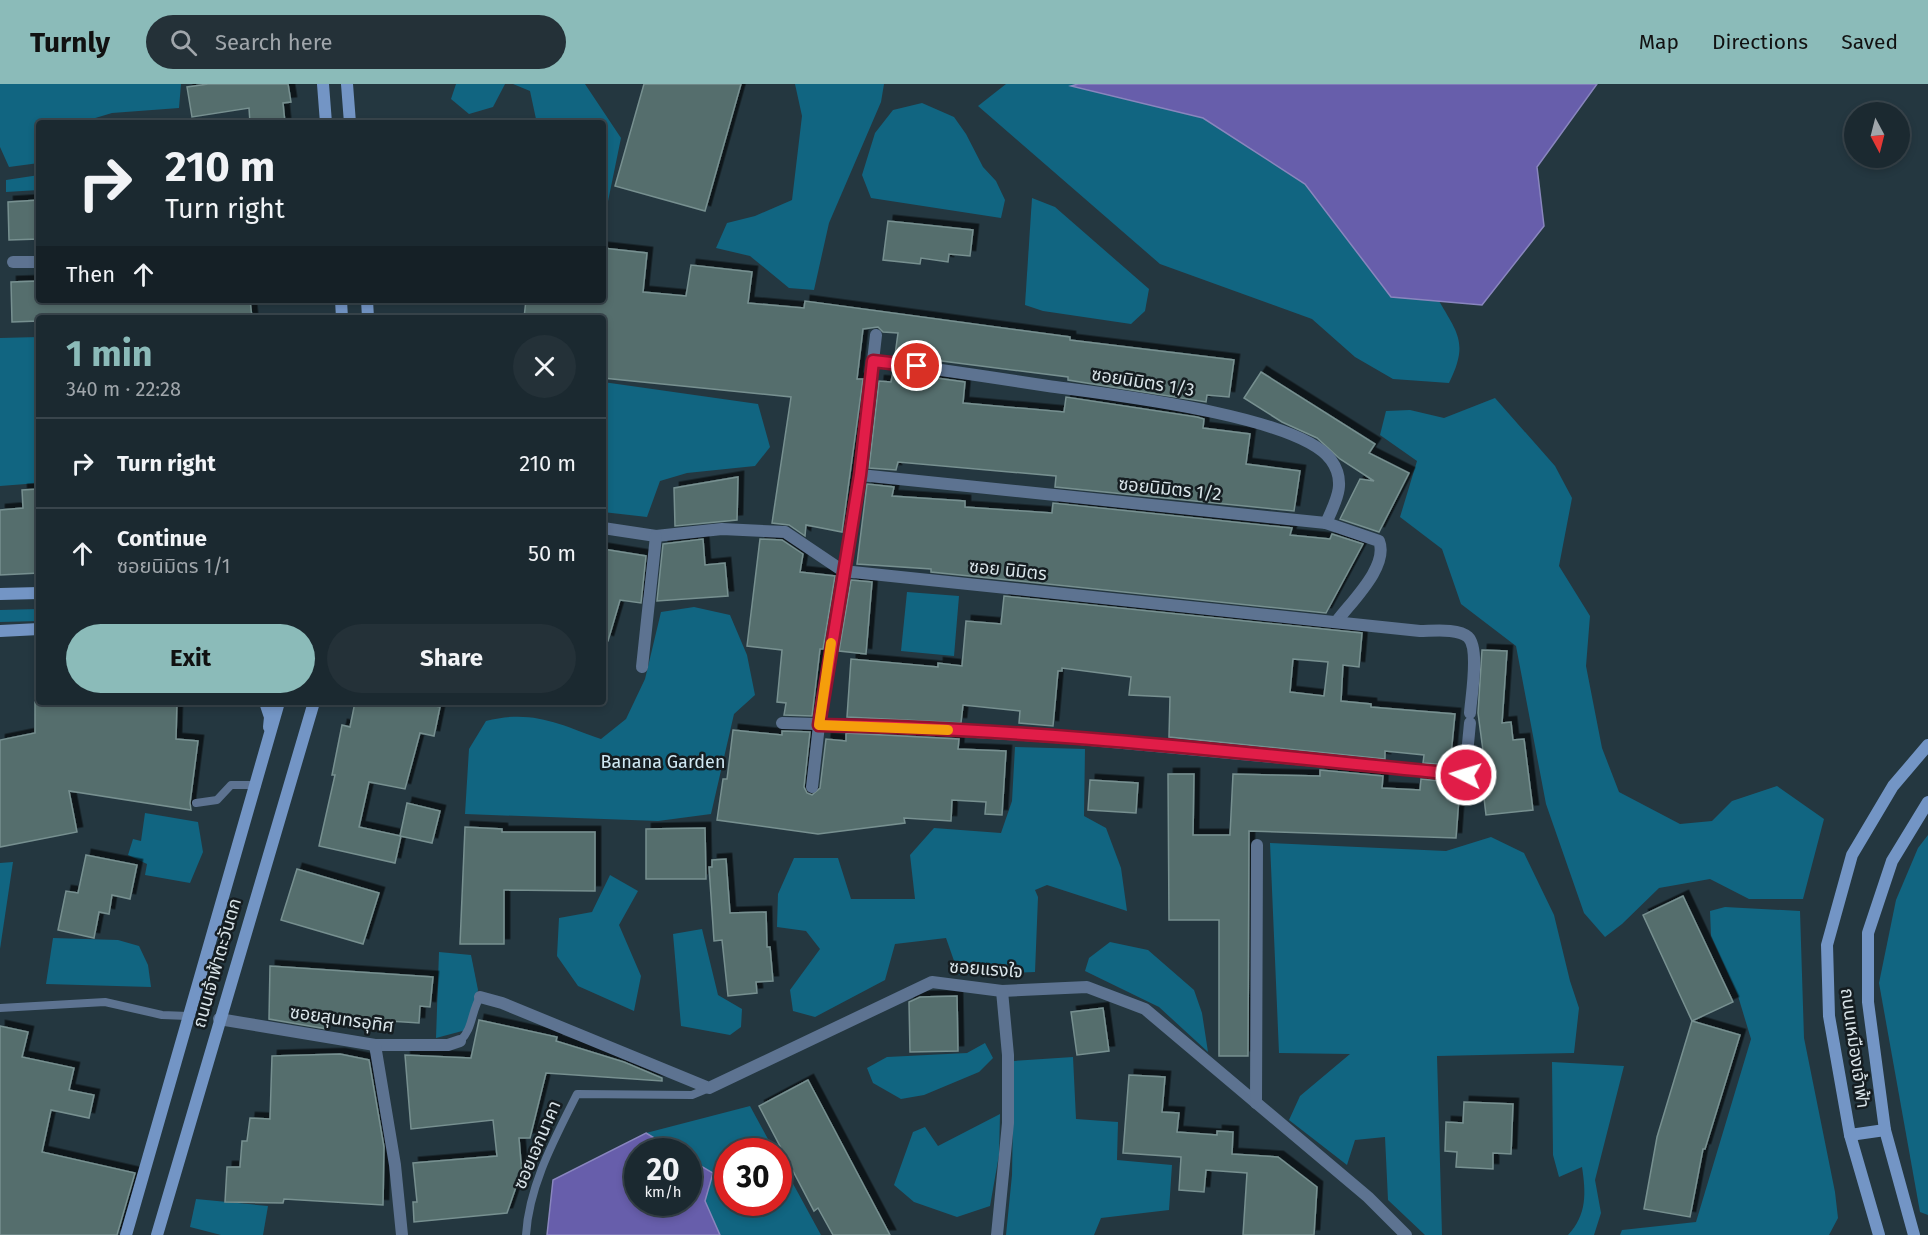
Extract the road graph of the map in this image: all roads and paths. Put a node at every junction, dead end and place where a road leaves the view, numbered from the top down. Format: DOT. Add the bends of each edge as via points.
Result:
graph roads {
  1 [pos="323,84"];
  2 [pos="347,84"];
  3 [pos="326,120"];
  4 [pos="350,120"];
  5 [pos="13,262"];
  6 [pos="36,262"];
  7 [pos="876,335"];
  8 [pos="873,361"];
  9 [pos="860,475"];
  10 [pos="1326,523"];
  11 [pos="606,528"];
  12 [pos="656,536"];
  13 [pos="843,571"];
  14 [pos="36,593"];
  15 [pos="0,594"];
  16 [pos="1337,621"];
  17 [pos="36,630"];
  18 [pos="0,631"];
  19 [pos="642,667"];
  20 [pos="266,705"];
  21 [pos="278,705"];
  22 [pos="313,705"];
  23 [pos="782,723"];
  24 [pos="819,725"];
  25 [pos="1928,745"];
  26 [pos="268,746"];
  27 [pos="257,786"];
  28 [pos="812,787"];
  29 [pos="1928,802"];
  30 [pos="196,803"];
  31 [pos="1257,845"];
  32 [pos="1002,991"];
  33 [pos="480,997"];
  34 [pos="0,1008"];
  35 [pos="188,1016"];
  36 [pos="219,1019"];
  37 [pos="460,1041"];
  38 [pos="375,1046"];
  39 [pos="709,1088"];
  40 [pos="1256,1102"];
  41 [pos="1885,1130"];
  42 [pos="1850,1135"];
  43 [pos="126,1235"];
  44 [pos="158,1235"];
  45 [pos="402,1235"];
  46 [pos="526,1235"];
  47 [pos="997,1235"];
  48 [pos="1406,1235"];
  49 [pos="1879,1235"];
  50 [pos="1914,1235"];
  1 -- 3 [label="main road"];
  2 -- 4 [label="main road"];
  5 -- 6 [label="street"];
  7 -- 8 [label="street"];
  8 -- 9 [label="street"];
  8 -- 10 [label="street, ซอยนิมิตร 1/3" via="1183,405 1272,428 1318,449 1338,473 1341,492"];
  9 -- 10 [label="street, ซอยนิมิตร 1/2"];
  9 -- 13 [label="street"];
  10 -- 16 [label="street, ซอยนิมิตร 1/2" via="1379,541 1383,550 1380,563"];
  11 -- 12 [label="street, ซอย นิมิตร"];
  12 -- 13 [label="street, ซอย นิมิตร" via="722,529 785,532"];
  12 -- 19 [label="street"];
  13 -- 16 [label="street, ซอย นิมิตร"];
  13 -- 24 [label="street"];
  14 -- 15 [label="main road"];
  16 -- 24 [label="street, ซอย นิมิตร" via="1458,632 1468,637 1474,660 1466,775 1069,738"];
  17 -- 18 [label="main road"];
  20 -- 26 [label="main road" via="270,717"];
  21 -- 26 [label="main road, ถนนเจ้าฟ้าตะวันตก"];
  22 -- 36 [label="main road, ถนนเจ้าฟ้าตะวันตก"];
  23 -- 24 [label="street"];
  24 -- 28 [label="street"];
  25 -- 42 [label="main road, ถนนเหมืองเจ้าฟ้า" via="1893,786 1852,855 1827,945 1829,1016"];
  26 -- 27 [label="main road, ถนนเจ้าฟ้าตะวันตก"];
  27 -- 30 [label="lane" via="231,785 217,800"];
  27 -- 35 [label="main road, ถนนเจ้าฟ้าตะวันตก"];
  29 -- 41 [label="main road, ถนนเหมืองเจ้าฟ้า" via="1892,861 1868,933 1868,1002"];
  31 -- 40 [label="street"];
  32 -- 39 [label="street, ซอยแรงใจ" via="932,982"];
  32 -- 40 [label="street, ซอยแรงใจ" via="1087,987 1145,1009"];
  32 -- 47 [label="street" via="1008,1055 1008,1123"];
  33 -- 37 [label="lane" via="469,1033"];
  33 -- 39 [label="street"];
  34 -- 35 [label="lane" via="105,1002 162,1015"];
  35 -- 43 [label="main road, ถนนเจ้าฟ้าตะวันตก"];
  36 -- 38 [label="street, ซอยสุนทรอุทิศ"];
  36 -- 44 [label="main road, ถนนเจ้าฟ้าตะวันตก"];
  37 -- 38 [label="street, ซอยสุนทรอุทิศ" via="448,1045"];
  38 -- 45 [label="street"];
  39 -- 46 [label="lane, ซอยเอกนาคา" via="692,1095 577,1094 552,1145 527,1213"];
  40 -- 48 [label="street, ซอยแรงใจ" via="1368,1197"];
  41 -- 42 [label="main road"];
  41 -- 50 [label="main road, ถนนเหมืองเจ้าฟ้า"];
  42 -- 49 [label="main road, ถนนเหมืองเจ้าฟ้า"];
}
